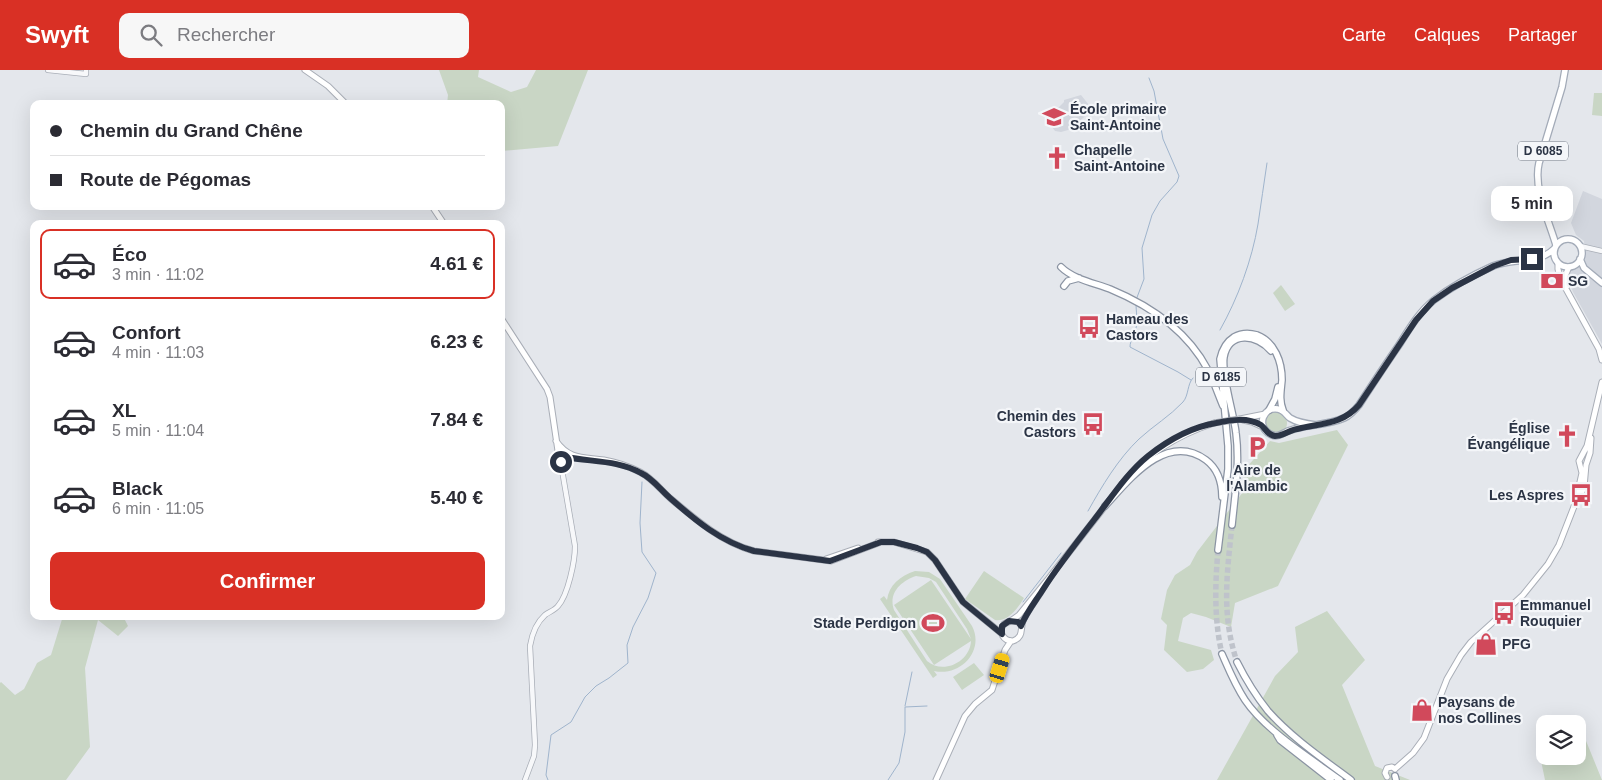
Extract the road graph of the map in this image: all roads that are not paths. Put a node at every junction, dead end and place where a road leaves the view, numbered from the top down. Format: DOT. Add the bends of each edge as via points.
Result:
graph roads {
  1 [pos="48,70"];
  2 [pos="304,70"];
  3 [pos="1565,70"];
  4 [pos="86,72"];
  5 [pos="342,100"];
  6 [pos="1552,231"];
  7 [pos="1564,239"];
  8 [pos="1580,246"];
  9 [pos="1555,247"];
  10 [pos="1588,248"];
  11 [pos="1602,251"];
  12 [pos="1546,255"];
  13 [pos="1581,256"];
  14 [pos="1556,260"];
  15 [pos="1571,266"];
  16 [pos="1061,267"];
  17 [pos="1584,268"];
  18 [pos="1080,278"];
  19 [pos="1602,283"];
  20 [pos="1064,286"];
  21 [pos="1571,298"];
  22 [pos="505,324"];
  23 [pos="1602,360"];
  24 [pos="1602,382"];
  25 [pos="1283,410"];
  26 [pos="1267,412"];
  27 [pos="1226,413"];
  28 [pos="1289,417"];
  29 [pos="1240,419"];
  30 [pos="1316,425"];
  31 [pos="1263,427"];
  32 [pos="1285,432"];
  33 [pos="560,451"];
  34 [pos="566,457"];
  35 [pos="561,462"];
  36 [pos="610,462"];
  37 [pos="562,470"];
  38 [pos="1105,506"];
  39 [pos="1232,525"];
  40 [pos="1220,530"];
  41 [pos="1218,550"];
  42 [pos="1049,578"];
  43 [pos="1012,620"];
  44 [pos="995,626"];
  45 [pos="1002,626"];
  46 [pos="1021,626"];
  47 [pos="1003,636"];
  48 [pos="1011,641"];
  49 [pos="1005,650"];
  50 [pos="1222,654"];
  51 [pos="1237,662"];
  52 [pos="1272,729"];
  53 [pos="1395,775"];
  54 [pos="1386,778"];
  55 [pos="525,780"];
  56 [pos="936,780"];
  57 [pos="1331,780"];
  58 [pos="1340,780"];
  59 [pos="1351,780"];
  1 -- 4 [label="street"];
  2 -- 5 [label="main road"];
  3 -- 6 [label="main road, D 6085" via="1537,175"];
  6 -- 7 [label="main road"];
  6 -- 9 [label="main road, D 6085"];
  7 -- 8 [label="main road" via="1574,240"];
  7 -- 9 [label="main road"];
  8 -- 10 [label="street"];
  8 -- 13 [label="main road"];
  9 -- 12 [label="main road"];
  9 -- 14 [label="main road"];
  10 -- 11 [label="street"];
  10 -- 13 [label="street"];
  12 -- 14 [label="main road"];
  12 -- 30 [label="main road" via="1494,266 1433,301 1416,320 1353,412 1344,418"];
  13 -- 15 [label="main road"];
  13 -- 17 [label="main road"];
  14 -- 15 [label="main road"];
  14 -- 21 [label="main road" via="1560,278"];
  15 -- 17 [label="main road"];
  15 -- 21 [label="main road" via="1565,278"];
  16 -- 18 [label="main road, D 6185"];
  17 -- 19 [label="main road"];
  18 -- 20 [label="main road" via="1070,280"];
  18 -- 27 [label="main road, D 6185" via="1134,299 1166,320 1186,339 1208,371"];
  21 -- 23 [label="main road"];
  22 -- 33 [label="main road" via="547,389"];
  24 -- 53 [label="main road" via="1575,504 1559,545 1523,596 1461,655 1424,738"];
  25 -- 26 [label="main road" via="1276,408"];
  25 -- 27 [label="main road, D 6185" via="1280,364 1275,352 1258,336 1244,334 1230,340 1220,359"];
  25 -- 28 [label="main road"];
  26 -- 29 [label="main road"];
  26 -- 31 [label="main road"];
  26 -- 39 [label="main road" via="1275,399 1278,384 1273,355 1264,343 1255,339 1237,340 1226,351 1224,365 1237,444"];
  27 -- 40 [label="main road, D 6185" via="1228,469"];
  28 -- 30 [label="main road"];
  28 -- 32 [label="main road" via="1290,425"];
  29 -- 31 [label="main road"];
  29 -- 38 [label="main road, bridge" via="1214,423 1180,436 1147,457"];
  30 -- 32 [label="main road"];
  31 -- 32 [label="main road" via="1274,436"];
  33 -- 34 [label="main road"];
  33 -- 35 [label="street"];
  33 -- 36 [label="main road"];
  33 -- 37 [label="street" via="558,460"];
  34 -- 35 [label="street"];
  34 -- 36 [label="main road"];
  35 -- 37 [label="street"];
  36 -- 44 [label="main road" via="646,476 723,539 754,551 830,561 881,542 894,542 927,552 963,602"];
  37 -- 55 [label="street" via="575,555 563,599 545,615 532,636 535,744"];
  38 -- 40 [label="main road, D 6185" via="1146,464 1166,453 1189,452 1210,463 1220,478"];
  38 -- 42 [label="main road"];
  40 -- 41 [label="main road, D 6185"];
  42 -- 43 [label="main road"];
  42 -- 46 [label="main road"];
  43 -- 45 [label="main road"];
  43 -- 46 [label="main road"];
  44 -- 45 [label="main road"];
  44 -- 47 [label="main road"];
  45 -- 47 [label="main road"];
  46 -- 48 [label="main road" via="1020,637"];
  47 -- 48 [label="main road"];
  47 -- 49 [label="main road"];
  48 -- 49 [label="main road"];
  49 -- 56 [label="main road" via="992,690 965,716"];
  50 -- 52 [label="main road" via="1246,701"];
  51 -- 59 [label="main road" via="1256,695 1280,724"];
  52 -- 57 [label="main road" via="1280,740"];
  52 -- 58 [label="main road"];
  53 -- 54 [label="main road"];
  53 -- 54 [label="main road" via="1392,767 1387,768"];
}
